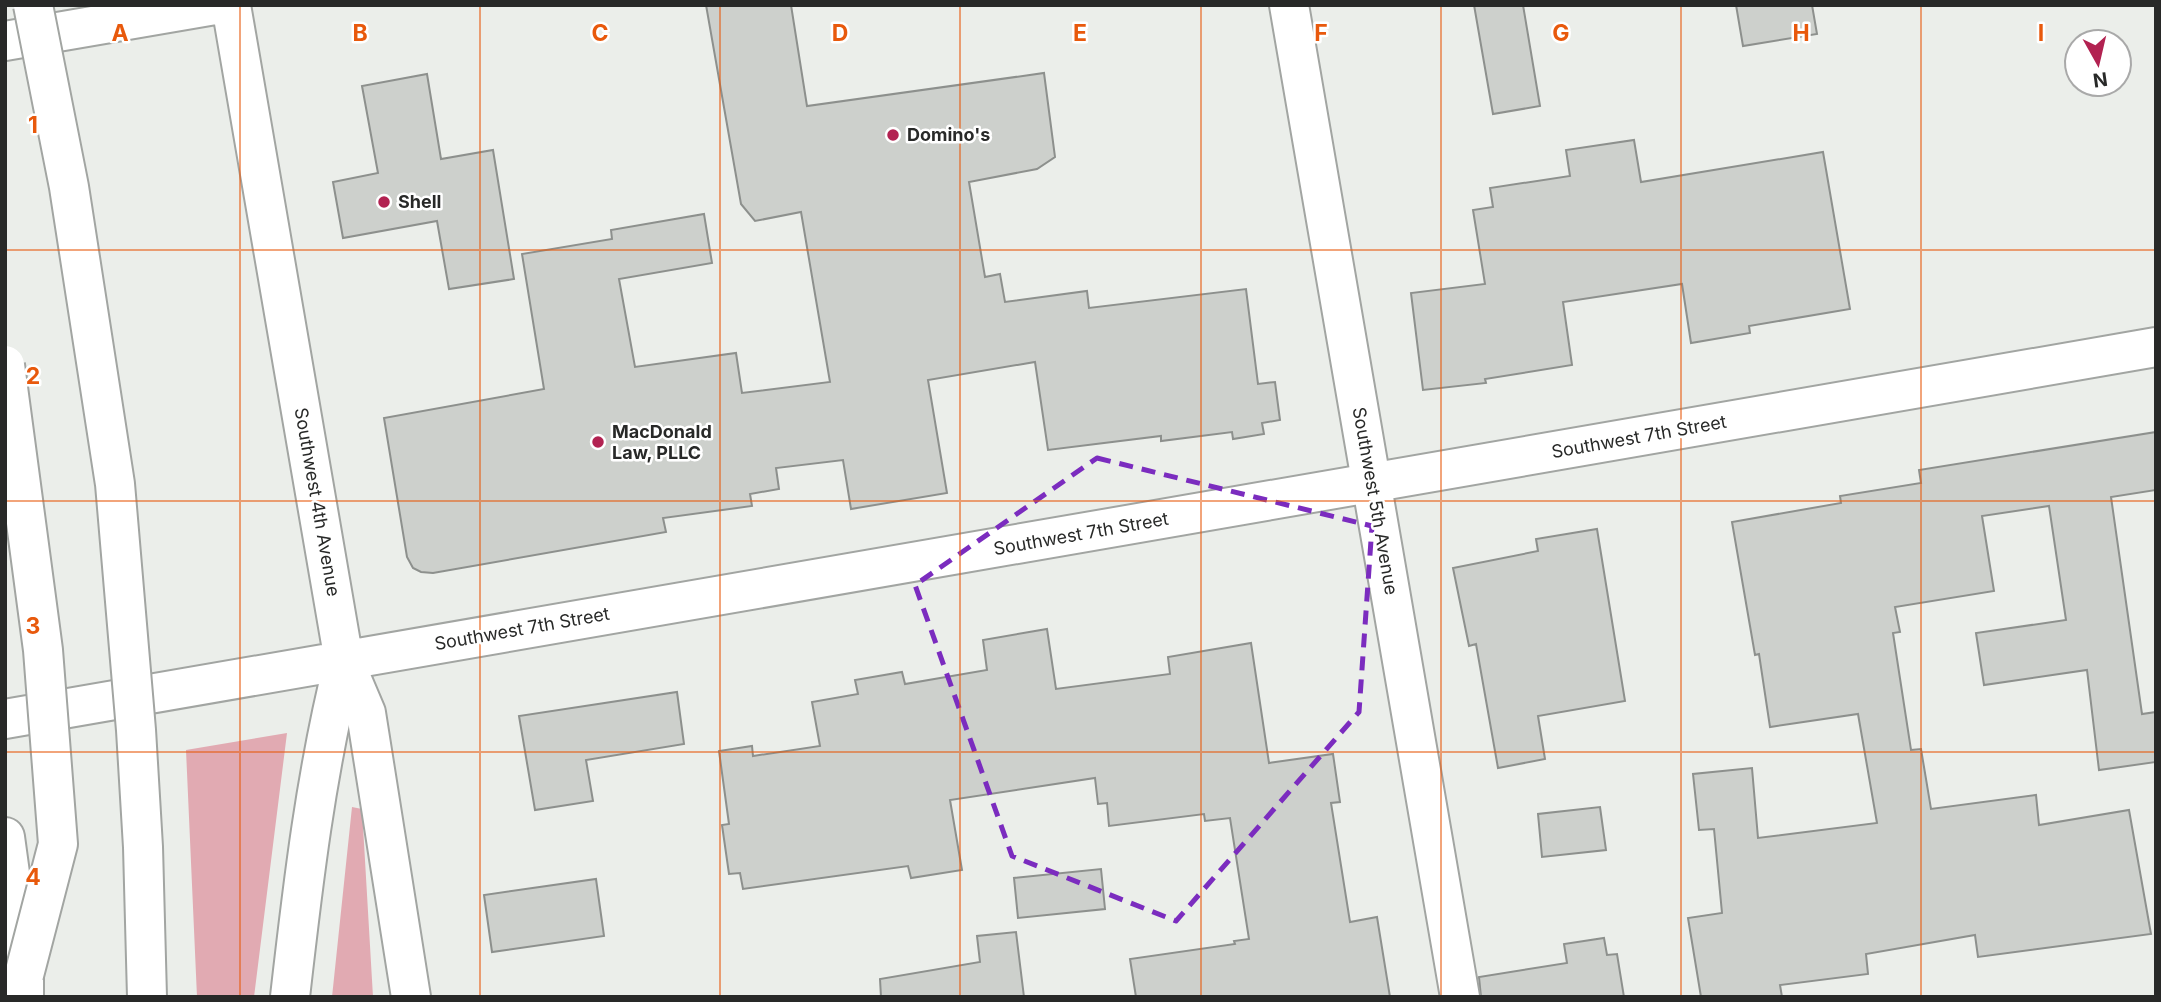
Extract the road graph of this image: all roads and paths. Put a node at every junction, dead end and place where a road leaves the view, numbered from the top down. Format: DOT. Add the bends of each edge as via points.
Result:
graph roads {
  1 [pos="33,5"];
  2 [pos="215,5"];
  3 [pos="231,5"];
  4 [pos="1289,5"];
  5 [pos="5,41"];
  6 [pos="2156,347"];
  7 [pos="5,365"];
  8 [pos="1372,484"];
  9 [pos="344,661"];
  10 [pos="5,719"];
  11 [pos="5,837"];
  12 [pos="24,986"];
  13 [pos="147,997"];
  14 [pos="290,997"];
  15 [pos="411,997"];
  16 [pos="1460,997"];
  1 -- 13 [label="main road, bridge" via="69,187 115,484 137,743"];
  2 -- 5 [label="main road"];
  3 -- 9 [label="main road, Southwest 4th Avenue"];
  4 -- 8 [label="main road, Southwest 5th Avenue"];
  6 -- 8 [label="main road, Southwest 7th Street"];
  7 -- 12 [label="main road, bridge" via="43,650 58,844"];
  8 -- 9 [label="main road, Southwest 7th Street"];
  8 -- 16 [label="main road, Southwest 5th Avenue"];
  9 -- 10 [label="main road, Southwest 7th Street"];
  9 -- 14 [label="main road" via="307,844"];
  9 -- 15 [label="main road, Southwest 4th Avenue" via="366,713"];
  11 -- 12 [label="main road"];
}
